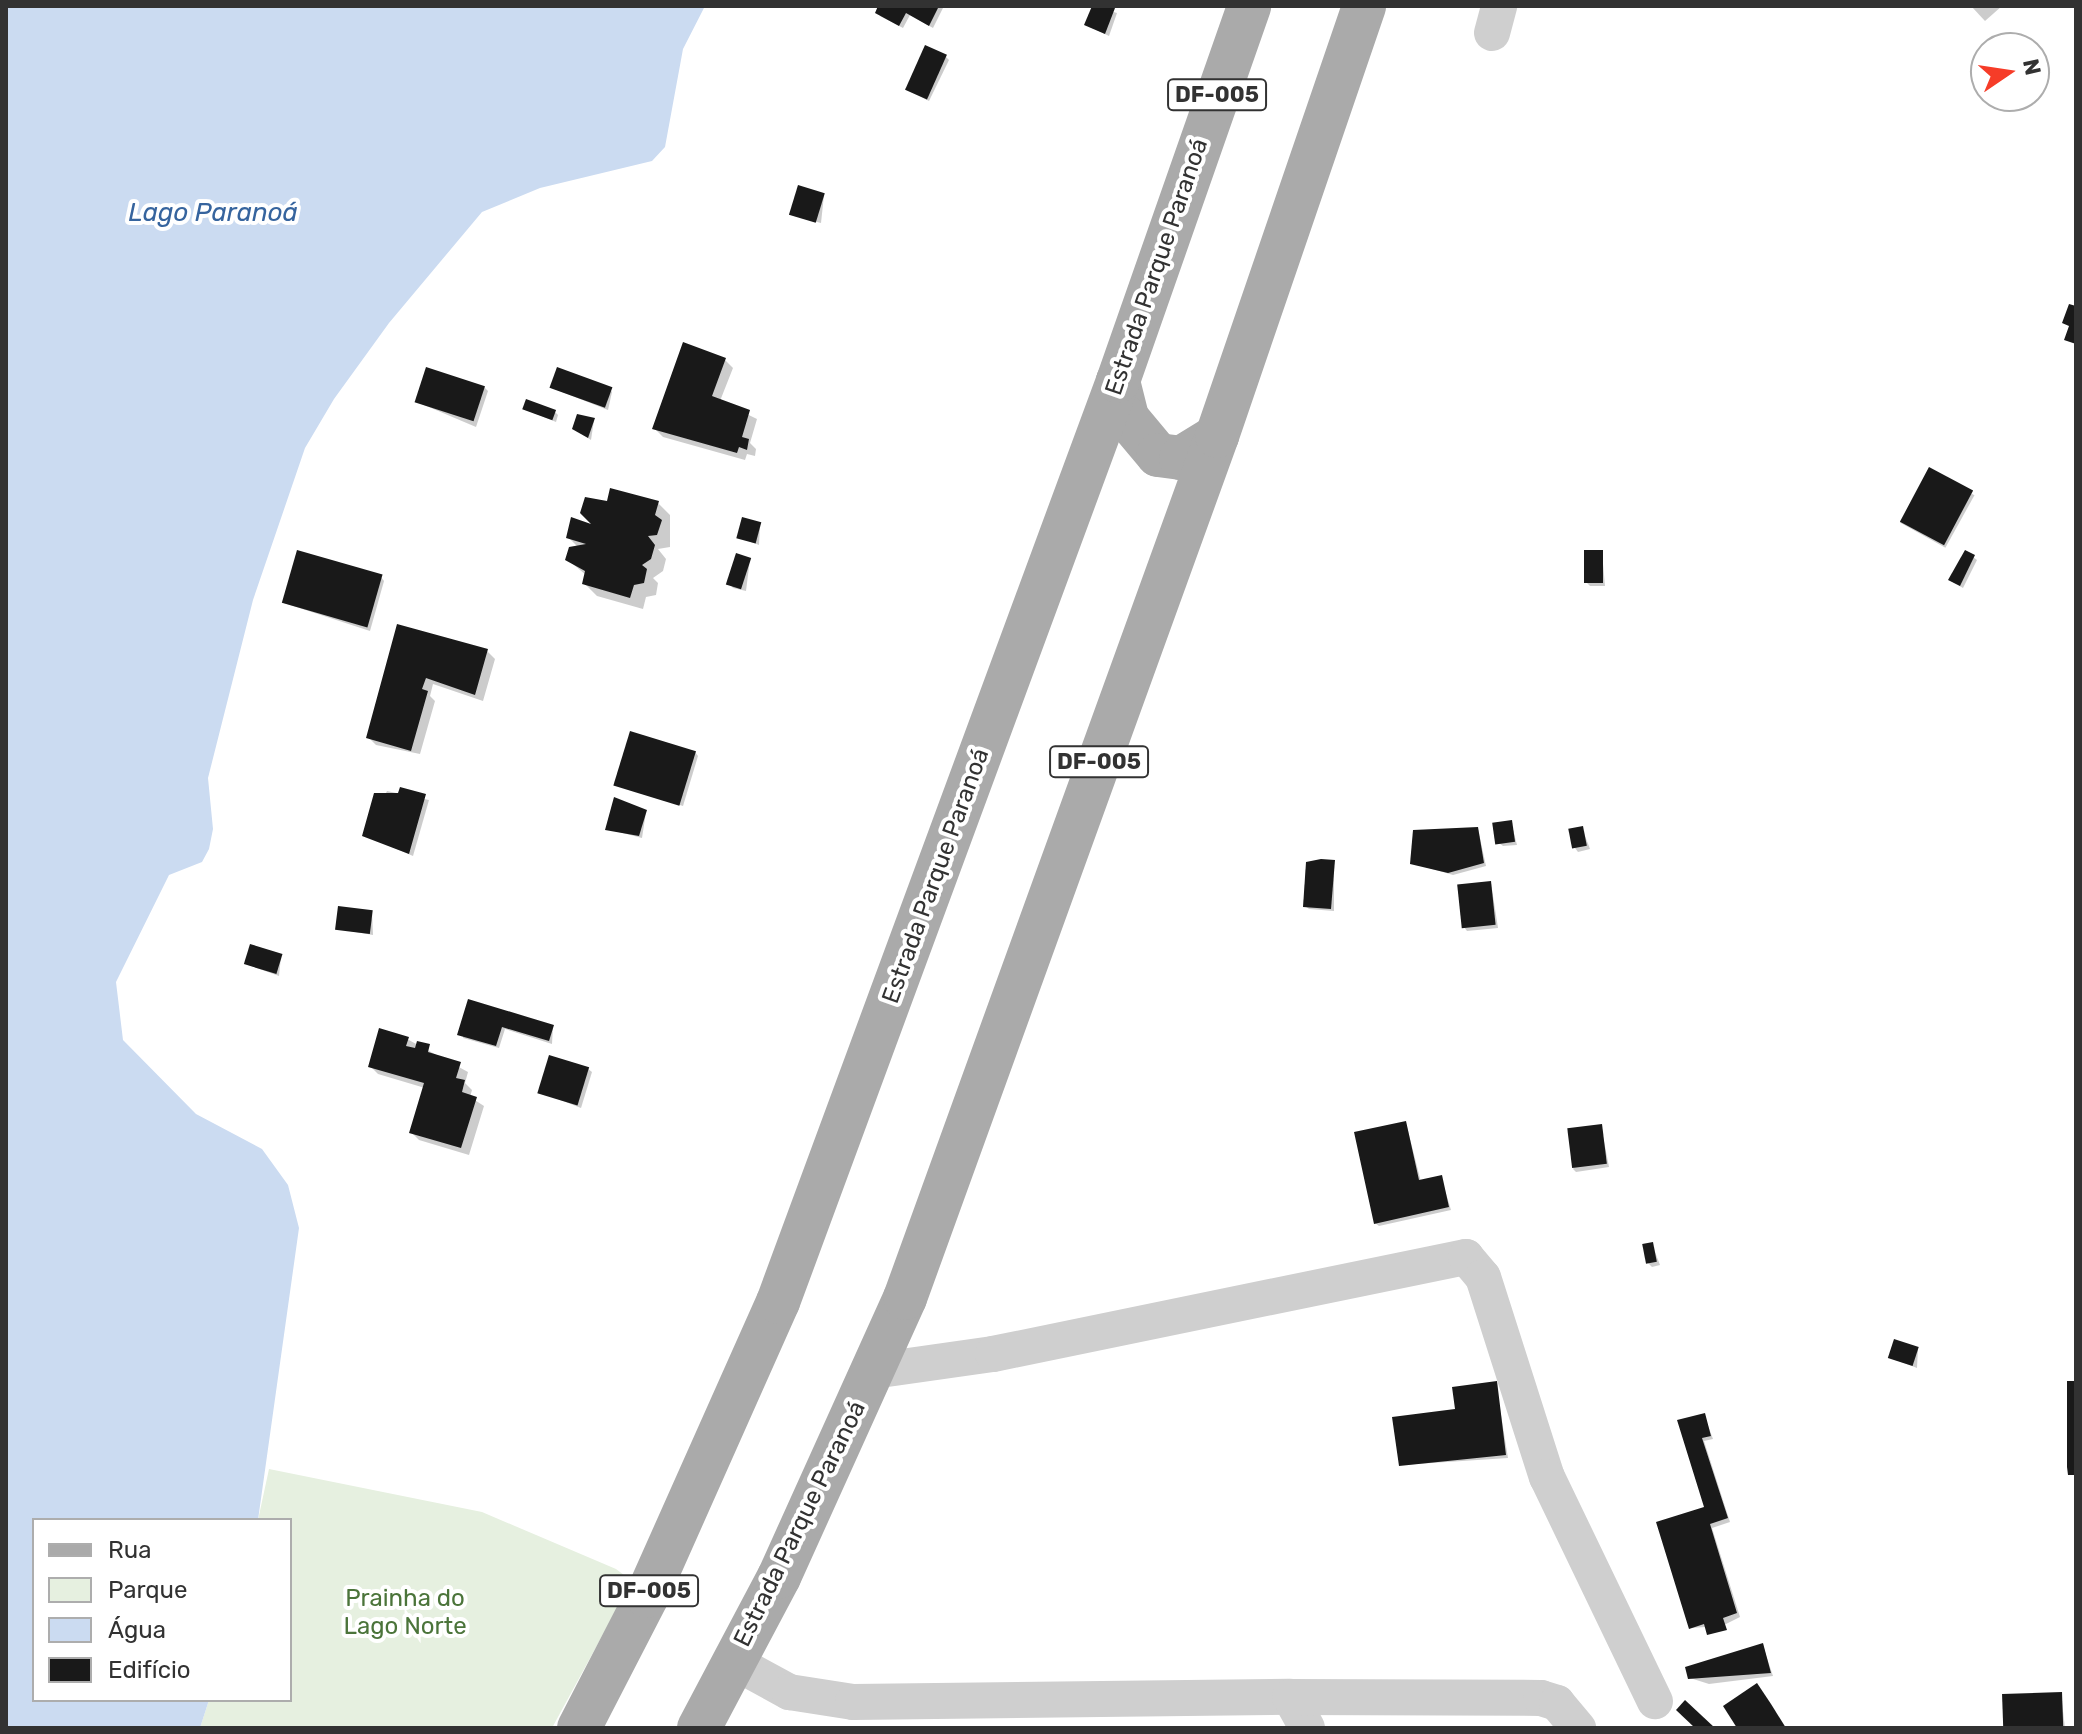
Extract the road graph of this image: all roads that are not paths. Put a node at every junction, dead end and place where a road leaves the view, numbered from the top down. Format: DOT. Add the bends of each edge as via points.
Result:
graph roads {
  1 [pos="1249,6"];
  2 [pos="1364,6"];
  3 [pos="1118,381"];
  4 [pos="1217,436"];
  5 [pos="873,1371"];
  6 [pos="734,1662"];
  7 [pos="1290,1697"];
  8 [pos="1655,1701"];
  9 [pos="582,1725"];
  10 [pos="699,1728"];
  11 [pos="1307,1728"];
  12 [pos="1578,1728"];
  1 -- 3 [label="main road, Estrada Parque Paranoá / DF-005"];
  2 -- 4 [label="main road, Estrada Parque Paranoá / DF-005"];
  3 -- 4 [label="main road" via="1127,418 1158,455 1181,458"];
  3 -- 9 [label="main road, Estrada Parque Paranoá / DF-005" via="778,1302 647,1596"];
  4 -- 5 [label="main road, Estrada Parque Paranoá / DF-005" via="905,1298"];
  5 -- 6 [label="main road, Estrada Parque Paranoá / DF-005"];
  5 -- 8 [label="street" via="993,1354 1466,1257 1483,1277 1547,1477"];
  6 -- 7 [label="street" via="789,1692 853,1702"];
  6 -- 10 [label="main road, Estrada Parque Paranoá / DF-005"];
  7 -- 11 [label="street"];
  7 -- 12 [label="street" via="1541,1698 1557,1703"];
}
